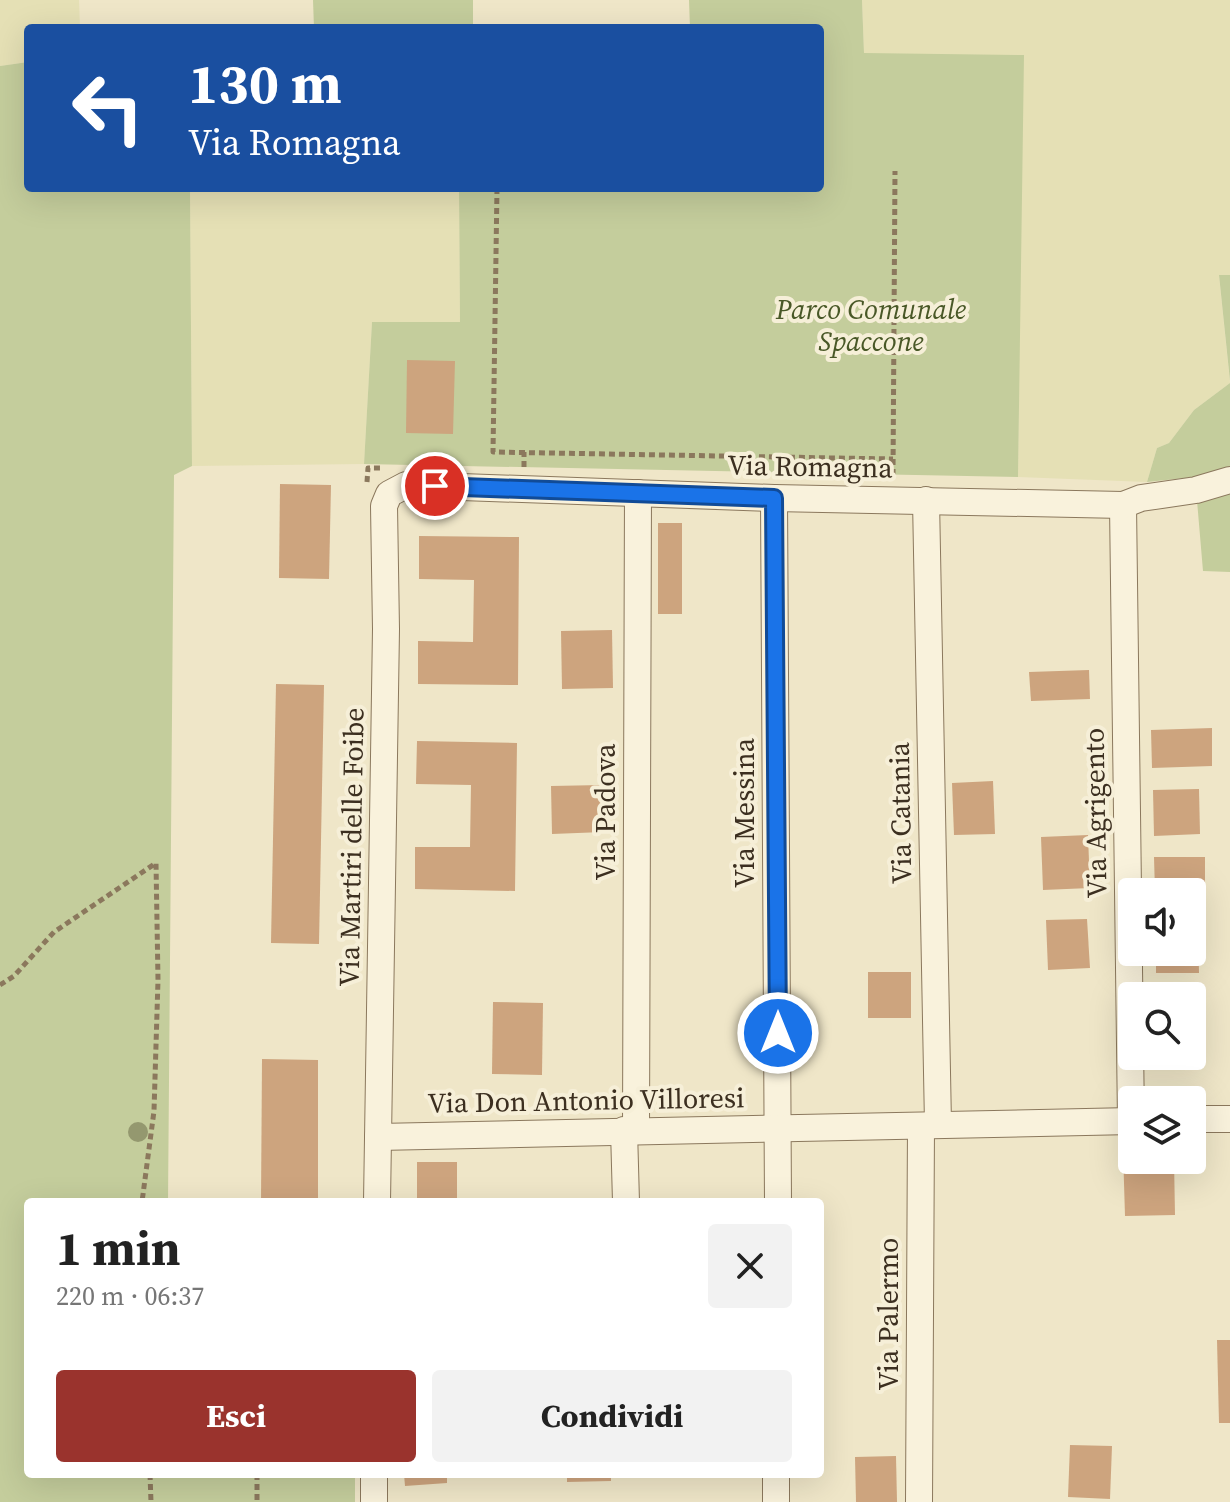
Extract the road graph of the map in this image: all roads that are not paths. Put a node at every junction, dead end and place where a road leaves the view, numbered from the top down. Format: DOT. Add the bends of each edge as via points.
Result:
graph roads {
  1 [pos="1230,480"];
  2 [pos="638,493"];
  3 [pos="389,494"];
  4 [pos="774,498"];
  5 [pos="926,500"];
  6 [pos="1123,505"];
  7 [pos="1131,1086"];
  8 [pos="1206,1119"];
  9 [pos="1230,1119"];
  10 [pos="1118,1121"];
  11 [pos="930,1125"];
  12 [pos="779,1127"];
  13 [pos="630,1130"];
  14 [pos="378,1137"];
  15 [pos="377,1198"];
  16 [pos="626,1198"];
  17 [pos="778,1198"];
  18 [pos="374,1478"];
  19 [pos="776,1478"];
  20 [pos="374,1502"];
  21 [pos="776,1502"];
  22 [pos="919,1502"];
  1 -- 6 [label="street, Via Romagna"];
  2 -- 3 [label="street, Via Romagna" via="406,485"];
  2 -- 4 [label="street, Via Romagna"];
  2 -- 13 [label="street, Via Padova"];
  3 -- 14 [label="street, Via Martiri delle Foibe" via="384,506"];
  4 -- 5 [label="street, Via Romagna"];
  4 -- 12 [label="street, Via Messina"];
  5 -- 6 [label="street, Via Romagna"];
  5 -- 11 [label="street, Via Catania"];
  6 -- 7 [label="street, Via Agrigento"];
  8 -- 9 [label="street"];
  10 -- 11 [label="street, Via Don Antonio Villoresi"];
  11 -- 12 [label="street, Via Don Antonio Villoresi"];
  11 -- 22 [label="street, Via Palermo"];
  12 -- 13 [label="street, Via Don Antonio Villoresi"];
  12 -- 17 [label="street, Via Messina"];
  13 -- 14 [label="street, Via Don Antonio Villoresi"];
  13 -- 16 [label="street, Via Padova"];
  14 -- 15 [label="street, Via Martiri delle Foibe"];
  18 -- 20 [label="street"];
  19 -- 21 [label="street"];
}
